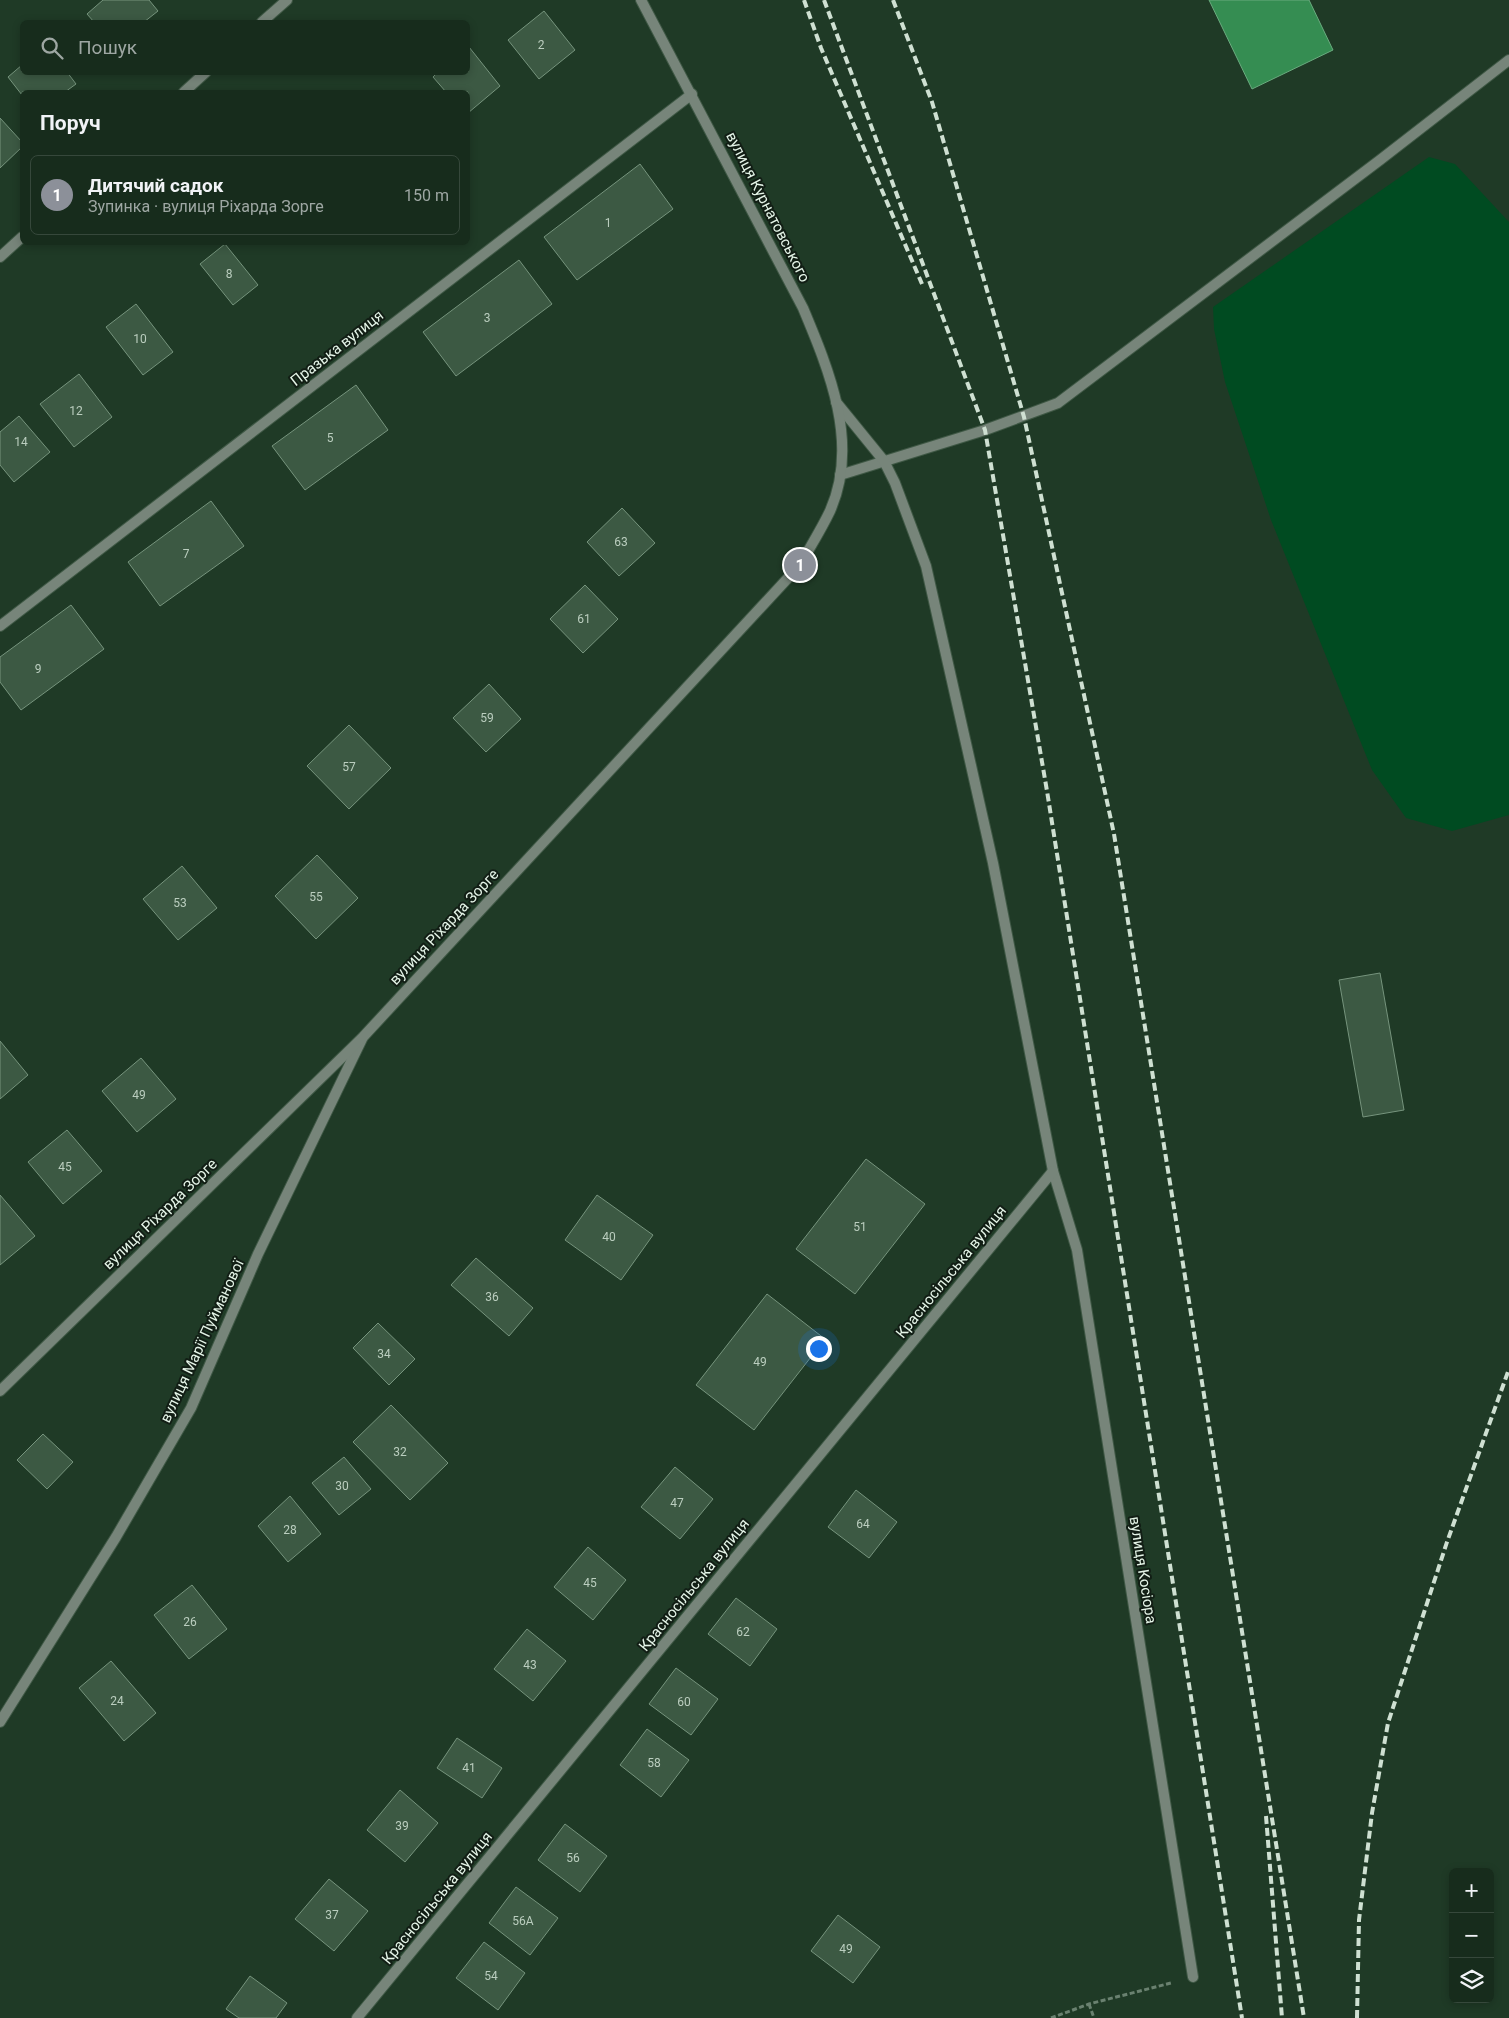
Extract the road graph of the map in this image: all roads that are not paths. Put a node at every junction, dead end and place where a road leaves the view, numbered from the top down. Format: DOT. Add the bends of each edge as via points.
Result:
graph roads {
  1 [pos="287,0"];
  2 [pos="641,0"];
  3 [pos="264,20"];
  4 [pos="1509,60"];
  5 [pos="203,75"];
  6 [pos="186,90"];
  7 [pos="692,94"];
  8 [pos="20,239"];
  9 [pos="0,257"];
  10 [pos="836,402"];
  11 [pos="843,438"];
  12 [pos="884,461"];
  13 [pos="840,475"];
  14 [pos="0,626"];
  15 [pos="363,1037"];
  16 [pos="1053,1171"];
  17 [pos="0,1391"];
  18 [pos="0,1722"];
  19 [pos="1193,1977"];
  20 [pos="357,2018"];
  1 -- 3 [label="street"];
  2 -- 7 [label="street, вулиця Курнатовського"];
  4 -- 12 [label="street" via="1058,403 985,430"];
  5 -- 6 [label="street"];
  7 -- 10 [label="street, вулиця Курнатовського" via="803,308 824,357"];
  7 -- 14 [label="street, Празька вулиця"];
  8 -- 9 [label="street"];
  10 -- 11 [label="street, вулиця Курнатовського"];
  10 -- 12 [label="street, вулиця Косіора"];
  11 -- 13 [label="street, вулиця Ріхарда Зорге"];
  12 -- 13 [label="street"];
  12 -- 16 [label="street, вулиця Косіора" via="926,566 994,863"];
  13 -- 15 [label="street, вулиця Ріхарда Зорге" via="830,510 800,565"];
  15 -- 17 [label="street, вулиця Ріхарда Зорге"];
  15 -- 18 [label="street, вулиця Марії Пуйманової" via="258,1254 191,1408 116,1537"];
  16 -- 19 [label="street, вулиця Косіора" via="1077,1250"];
  16 -- 20 [label="street, Красносільська вулиця"];
}
